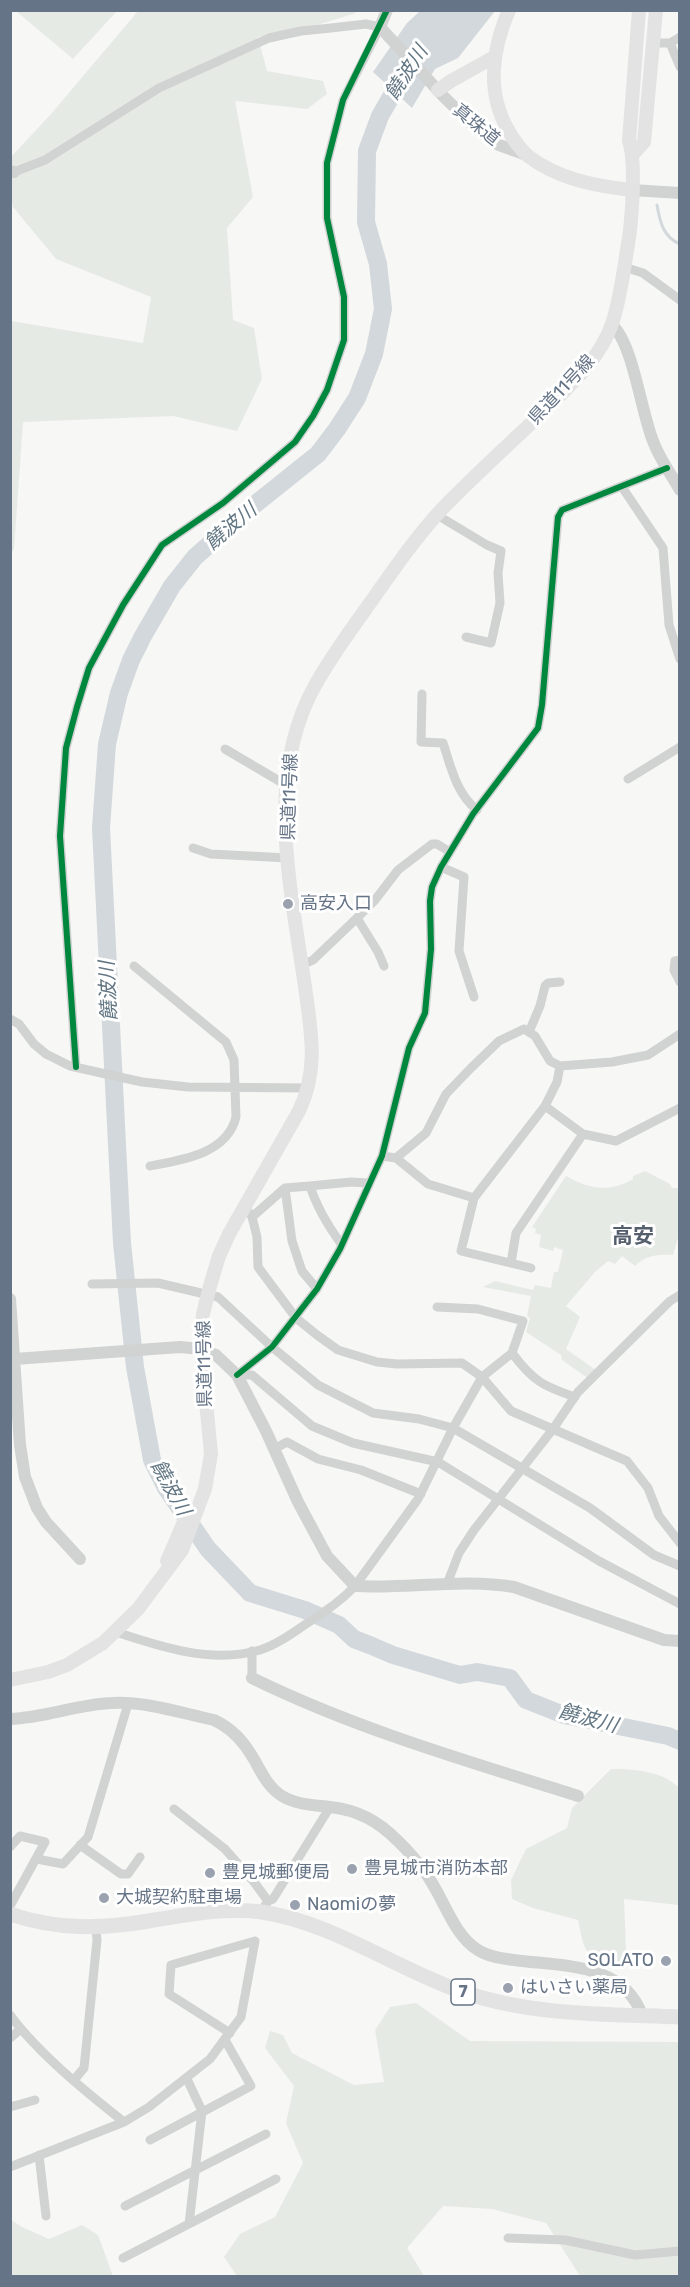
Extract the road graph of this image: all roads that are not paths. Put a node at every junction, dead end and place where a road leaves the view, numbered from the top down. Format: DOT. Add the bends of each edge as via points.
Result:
graph roads {
  1 [pos="387,10"];
  2 [pos="509,10"];
  3 [pos="639,10"];
  4 [pos="656,10"];
  5 [pos="384,30"];
  6 [pos="680,37"];
  7 [pos="653,43"];
  8 [pos="670,43"];
  9 [pos="494,57"];
  10 [pos="680,67"];
  11 [pos="435,87"];
  12 [pos="634,153"];
  13 [pos="527,155"];
  14 [pos="12,172"];
  15 [pos="632,190"];
  16 [pos="680,193"];
  17 [pos="624,267"];
  18 [pos="680,300"];
  19 [pos="612,325"];
  20 [pos="667,468"];
  21 [pos="678,486"];
  22 [pos="622,487"];
  23 [pos="437,514"];
  24 [pos="466,637"];
  25 [pos="680,660"];
  26 [pos="422,694"];
  27 [pos="680,747"];
  28 [pos="225,748"];
  29 [pos="628,779"];
  30 [pos="286,785"];
  31 [pos="477,810"];
  32 [pos="193,848"];
  33 [pos="450,852"];
  34 [pos="288,858"];
  35 [pos="441,867"];
  36 [pos="357,918"];
  37 [pos="680,960"];
  38 [pos="302,965"];
  39 [pos="134,966"];
  40 [pos="384,966"];
  41 [pos="560,982"];
  42 [pos="680,982"];
  43 [pos="474,997"];
  44 [pos="10,1019"];
  45 [pos="529,1032"];
  46 [pos="680,1034"];
  47 [pos="560,1066"];
  48 [pos="76,1067"];
  49 [pos="235,1088"];
  50 [pos="309,1088"];
  51 [pos="545,1106"];
  52 [pos="680,1108"];
  53 [pos="583,1134"];
  54 [pos="382,1156"];
  55 [pos="396,1158"];
  56 [pos="150,1166"];
  57 [pos="368,1183"];
  58 [pos="310,1186"];
  59 [pos="285,1188"];
  60 [pos="474,1198"];
  61 [pos="248,1212"];
  62 [pos="342,1245"];
  63 [pos="511,1263"];
  64 [pos="531,1268"];
  65 [pos="93,1284"];
  66 [pos="317,1289"];
  67 [pos="208,1293"];
  68 [pos="680,1295"];
  69 [pos="10,1299"];
  70 [pos="438,1307"];
  71 [pos="296,1318"];
  72 [pos="272,1347"];
  73 [pos="201,1349"];
  74 [pos="512,1353"];
  75 [pos="15,1359"];
  76 [pos="237,1375"];
  77 [pos="482,1377"];
  78 [pos="575,1397"];
  79 [pos="453,1428"];
  80 [pos="553,1429"];
  81 [pos="274,1449"];
  82 [pos="438,1462"];
  83 [pos="522,1468"];
  84 [pos="421,1494"];
  85 [pos="499,1499"];
  86 [pos="680,1543"];
  87 [pos="80,1559"];
  88 [pos="680,1566"];
  89 [pos="447,1584"];
  90 [pos="355,1586"];
  91 [pos="680,1604"];
  92 [pos="116,1632"];
  93 [pos="680,1641"];
  94 [pos="252,1651"];
  95 [pos="252,1678"];
  96 [pos="10,1680"];
  97 [pos="128,1704"];
  98 [pos="10,1719"];
  99 [pos="578,1796"];
  100 [pos="330,1807"];
  101 [pos="174,1809"];
  102 [pos="80,1845"];
  103 [pos="10,1847"];
  104 [pos="140,1857"];
  105 [pos="37,1859"];
  106 [pos="10,1906"];
  107 [pos="264,1907"];
  108 [pos="10,1914"];
  109 [pos="96,1928"];
  110 [pos="10,2015"];
  111 [pos="642,2015"];
  112 [pos="680,2017"];
  113 [pos="21,2029"];
  114 [pos="228,2037"];
  115 [pos="10,2038"];
  116 [pos="187,2079"];
  117 [pos="74,2080"];
  118 [pos="35,2100"];
  119 [pos="10,2107"];
  120 [pos="202,2111"];
  121 [pos="124,2122"];
  122 [pos="266,2134"];
  123 [pos="150,2140"];
  124 [pos="39,2156"];
  125 [pos="10,2168"];
  126 [pos="195,2171"];
  127 [pos="276,2179"];
  128 [pos="125,2206"];
  129 [pos="46,2216"];
  130 [pos="189,2224"];
  131 [pos="508,2238"];
  132 [pos="680,2251"];
  133 [pos="123,2258"];
  1 -- 5 [label="street"];
  2 -- 9 [label="main road"];
  3 -- 12 [label="main road, 県道11号線" via="629,141"];
  4 -- 7 [label="main road, 県道11号線"];
  5 -- 11 [label="street, 真珠道"];
  5 -- 14 [label="street" via="366,24 269,38 159,88 45,160"];
  5 -- 48 [label="street" via="343,100 327,163 327,218 344,297 344,340 327,390 295,442 223,503 162,545 89,668 77,706 66,748 60,836"];
  6 -- 8 [label="street"];
  7 -- 8 [label="street"];
  7 -- 12 [label="main road, 県道11号線" via="644,142"];
  8 -- 10 [label="street"];
  9 -- 11 [label="main road"];
  9 -- 13 [label="main road" via="497,105 512,136"];
  11 -- 13 [label="street, 真珠道" via="485,136"];
  12 -- 15 [label="main road, 県道11号線"];
  13 -- 15 [label="main road" via="571,178"];
  15 -- 16 [label="street"];
  15 -- 17 [label="main road, 県道11号線"];
  17 -- 18 [label="street" via="643,273"];
  17 -- 19 [label="main road, 県道11号線"];
  19 -- 20 [label="street" via="624,344 653,443"];
  19 -- 23 [label="main road, 県道11号線" via="575,380"];
  20 -- 21 [label="street"];
  20 -- 22 [label="street"];
  22 -- 25 [label="street" via="663,548 669,625"];
  22 -- 31 [label="street" via="562,510 558,517 538,728"];
  23 -- 24 [label="street" via="501,551 500,603 491,643"];
  23 -- 30 [label="main road, 県道11号線" via="404,555 312,691 294,734"];
  26 -- 31 [label="street" via="421,742 443,743 460,792"];
  27 -- 29 [label="street"];
  28 -- 30 [label="street"];
  30 -- 34 [label="main road, 県道11号線"];
  31 -- 33 [label="street"];
  32 -- 34 [label="street" via="211,854"];
  33 -- 35 [label="street"];
  33 -- 36 [label="street" via="432,844 398,870"];
  34 -- 38 [label="main road, 県道11号線"];
  35 -- 43 [label="street" via="464,877 459,951"];
  35 -- 54 [label="street" via="430,901 431,949 425,1014 409,1048"];
  36 -- 38 [label="street" via="313,960"];
  36 -- 40 [label="street"];
  37 -- 42 [label="street" via="675,962 674,970"];
  38 -- 50 [label="main road, 県道11号線" via="313,1045"];
  39 -- 49 [label="street" via="226,1042 234,1060"];
  41 -- 45 [label="street" via="544,986"];
  44 -- 48 [label="street" via="46,1054"];
  45 -- 47 [label="street" via="550,1061"];
  45 -- 55 [label="street" via="524,1029 499,1041 446,1094 426,1133"];
  46 -- 47 [label="street" via="648,1054 612,1062"];
  47 -- 51 [label="street"];
  48 -- 49 [label="street" via="142,1082"];
  49 -- 50 [label="street"];
  49 -- 56 [label="street" via="236,1116 225,1138 186,1159"];
  50 -- 61 [label="main road, 県道11号線"];
  51 -- 53 [label="street"];
  51 -- 60 [label="street"];
  52 -- 53 [label="street" via="616,1141"];
  53 -- 63 [label="street" via="516,1233"];
  54 -- 55 [label="street"];
  54 -- 57 [label="street"];
  55 -- 60 [label="street" via="428,1184"];
  57 -- 58 [label="street"];
  57 -- 62 [label="street"];
  58 -- 59 [label="street"];
  58 -- 62 [label="street" via="324,1219"];
  59 -- 61 [label="street"];
  59 -- 66 [label="street" via="292,1241 302,1271"];
  60 -- 63 [label="street" via="461,1251"];
  61 -- 67 [label="main road, 県道11号線" via="222,1248"];
  61 -- 71 [label="street" via="257,1237 258,1267"];
  62 -- 66 [label="street"];
  63 -- 64 [label="street"];
  65 -- 67 [label="street" via="155,1283"];
  66 -- 71 [label="street"];
  67 -- 72 [label="street" via="218,1297"];
  67 -- 73 [label="main road, 県道11号線"];
  68 -- 78 [label="street"];
  69 -- 75 [label="street"];
  70 -- 74 [label="street" via="478,1309 523,1321"];
  71 -- 72 [label="street"];
  71 -- 77 [label="street" via="338,1350 377,1362 462,1363"];
  72 -- 76 [label="street"];
  72 -- 79 [label="street" via="318,1385 373,1413"];
  73 -- 75 [label="street" via="159,1348"];
  73 -- 76 [label="street" via="221,1358"];
  73 -- 92 [label="main road, 県道11号線" via="206,1463 179,1545 160,1580"];
  74 -- 77 [label="street"];
  74 -- 78 [label="street" via="547,1388"];
  75 -- 87 [label="street" via="22,1461 30,1493 46,1522"];
  76 -- 81 [label="street"];
  76 -- 82 [label="street" via="252,1375 312,1426 393,1454"];
  77 -- 79 [label="street"];
  77 -- 80 [label="street" via="511,1411"];
  78 -- 80 [label="street"];
  79 -- 82 [label="street"];
  79 -- 83 [label="street"];
  80 -- 83 [label="street"];
  80 -- 86 [label="street" via="627,1461 648,1488 658,1516"];
  81 -- 84 [label="street" via="287,1442 318,1459 362,1470"];
  81 -- 90 [label="street" via="327,1556"];
  82 -- 84 [label="street"];
  82 -- 85 [label="street"];
  83 -- 85 [label="street"];
  83 -- 88 [label="street" via="590,1508 654,1555"];
  84 -- 90 [label="street"];
  85 -- 89 [label="street" via="459,1553"];
  85 -- 91 [label="street" via="599,1561"];
  89 -- 90 [label="street"];
  89 -- 93 [label="street" via="514,1587 664,1640"];
  90 -- 94 [label="street" via="283,1640"];
  92 -- 94 [label="street" via="178,1651"];
  92 -- 96 [label="main road, 県道11号線" via="67,1665"];
  94 -- 95 [label="street"];
  95 -- 99 [label="street" via="332,1715"];
  97 -- 98 [label="street" via="96,1705"];
  97 -- 100 [label="street" via="219,1723 240,1739 276,1792 297,1802"];
  97 -- 102 [label="street" via="88,1837"];
  100 -- 107 [label="street" via="273,1899"];
  100 -- 111 [label="street" via="363,1815 390,1833 421,1866 462,1934 477,1949 494,1957 574,1966 604,1975 617,1981 633,1997"];
  101 -- 107 [label="street" via="225,1849 255,1882"];
  102 -- 104 [label="street" via="121,1874 128,1874"];
  102 -- 105 [label="street" via="63,1864"];
  103 -- 105 [label="street" via="20,1836 45,1842"];
  105 -- 106 [label="street"];
  107 -- 109 [label="main road, 7"];
  107 -- 111 [label="main road, 7" via="488,2000 569,2013"];
  108 -- 109 [label="main road, 7" via="42,1924"];
  109 -- 117 [label="street" via="84,2068"];
  110 -- 113 [label="street"];
  111 -- 112 [label="main road, 7"];
  113 -- 115 [label="street"];
  113 -- 117 [label="street"];
  114 -- 114 [label="street" via="240,2017 255,1941 171,1965 169,1994"];
  114 -- 116 [label="street"];
  114 -- 120 [label="street" via="250,2086"];
  116 -- 120 [label="street"];
  116 -- 121 [label="street"];
  117 -- 121 [label="street"];
  118 -- 119 [label="street"];
  120 -- 123 [label="street"];
  120 -- 126 [label="street"];
  121 -- 124 [label="street"];
  122 -- 126 [label="street"];
  124 -- 125 [label="street"];
  124 -- 129 [label="street"];
  126 -- 128 [label="street"];
  126 -- 130 [label="street"];
  127 -- 130 [label="street"];
  130 -- 133 [label="street"];
  131 -- 132 [label="street" via="565,2240 635,2255"];
}
